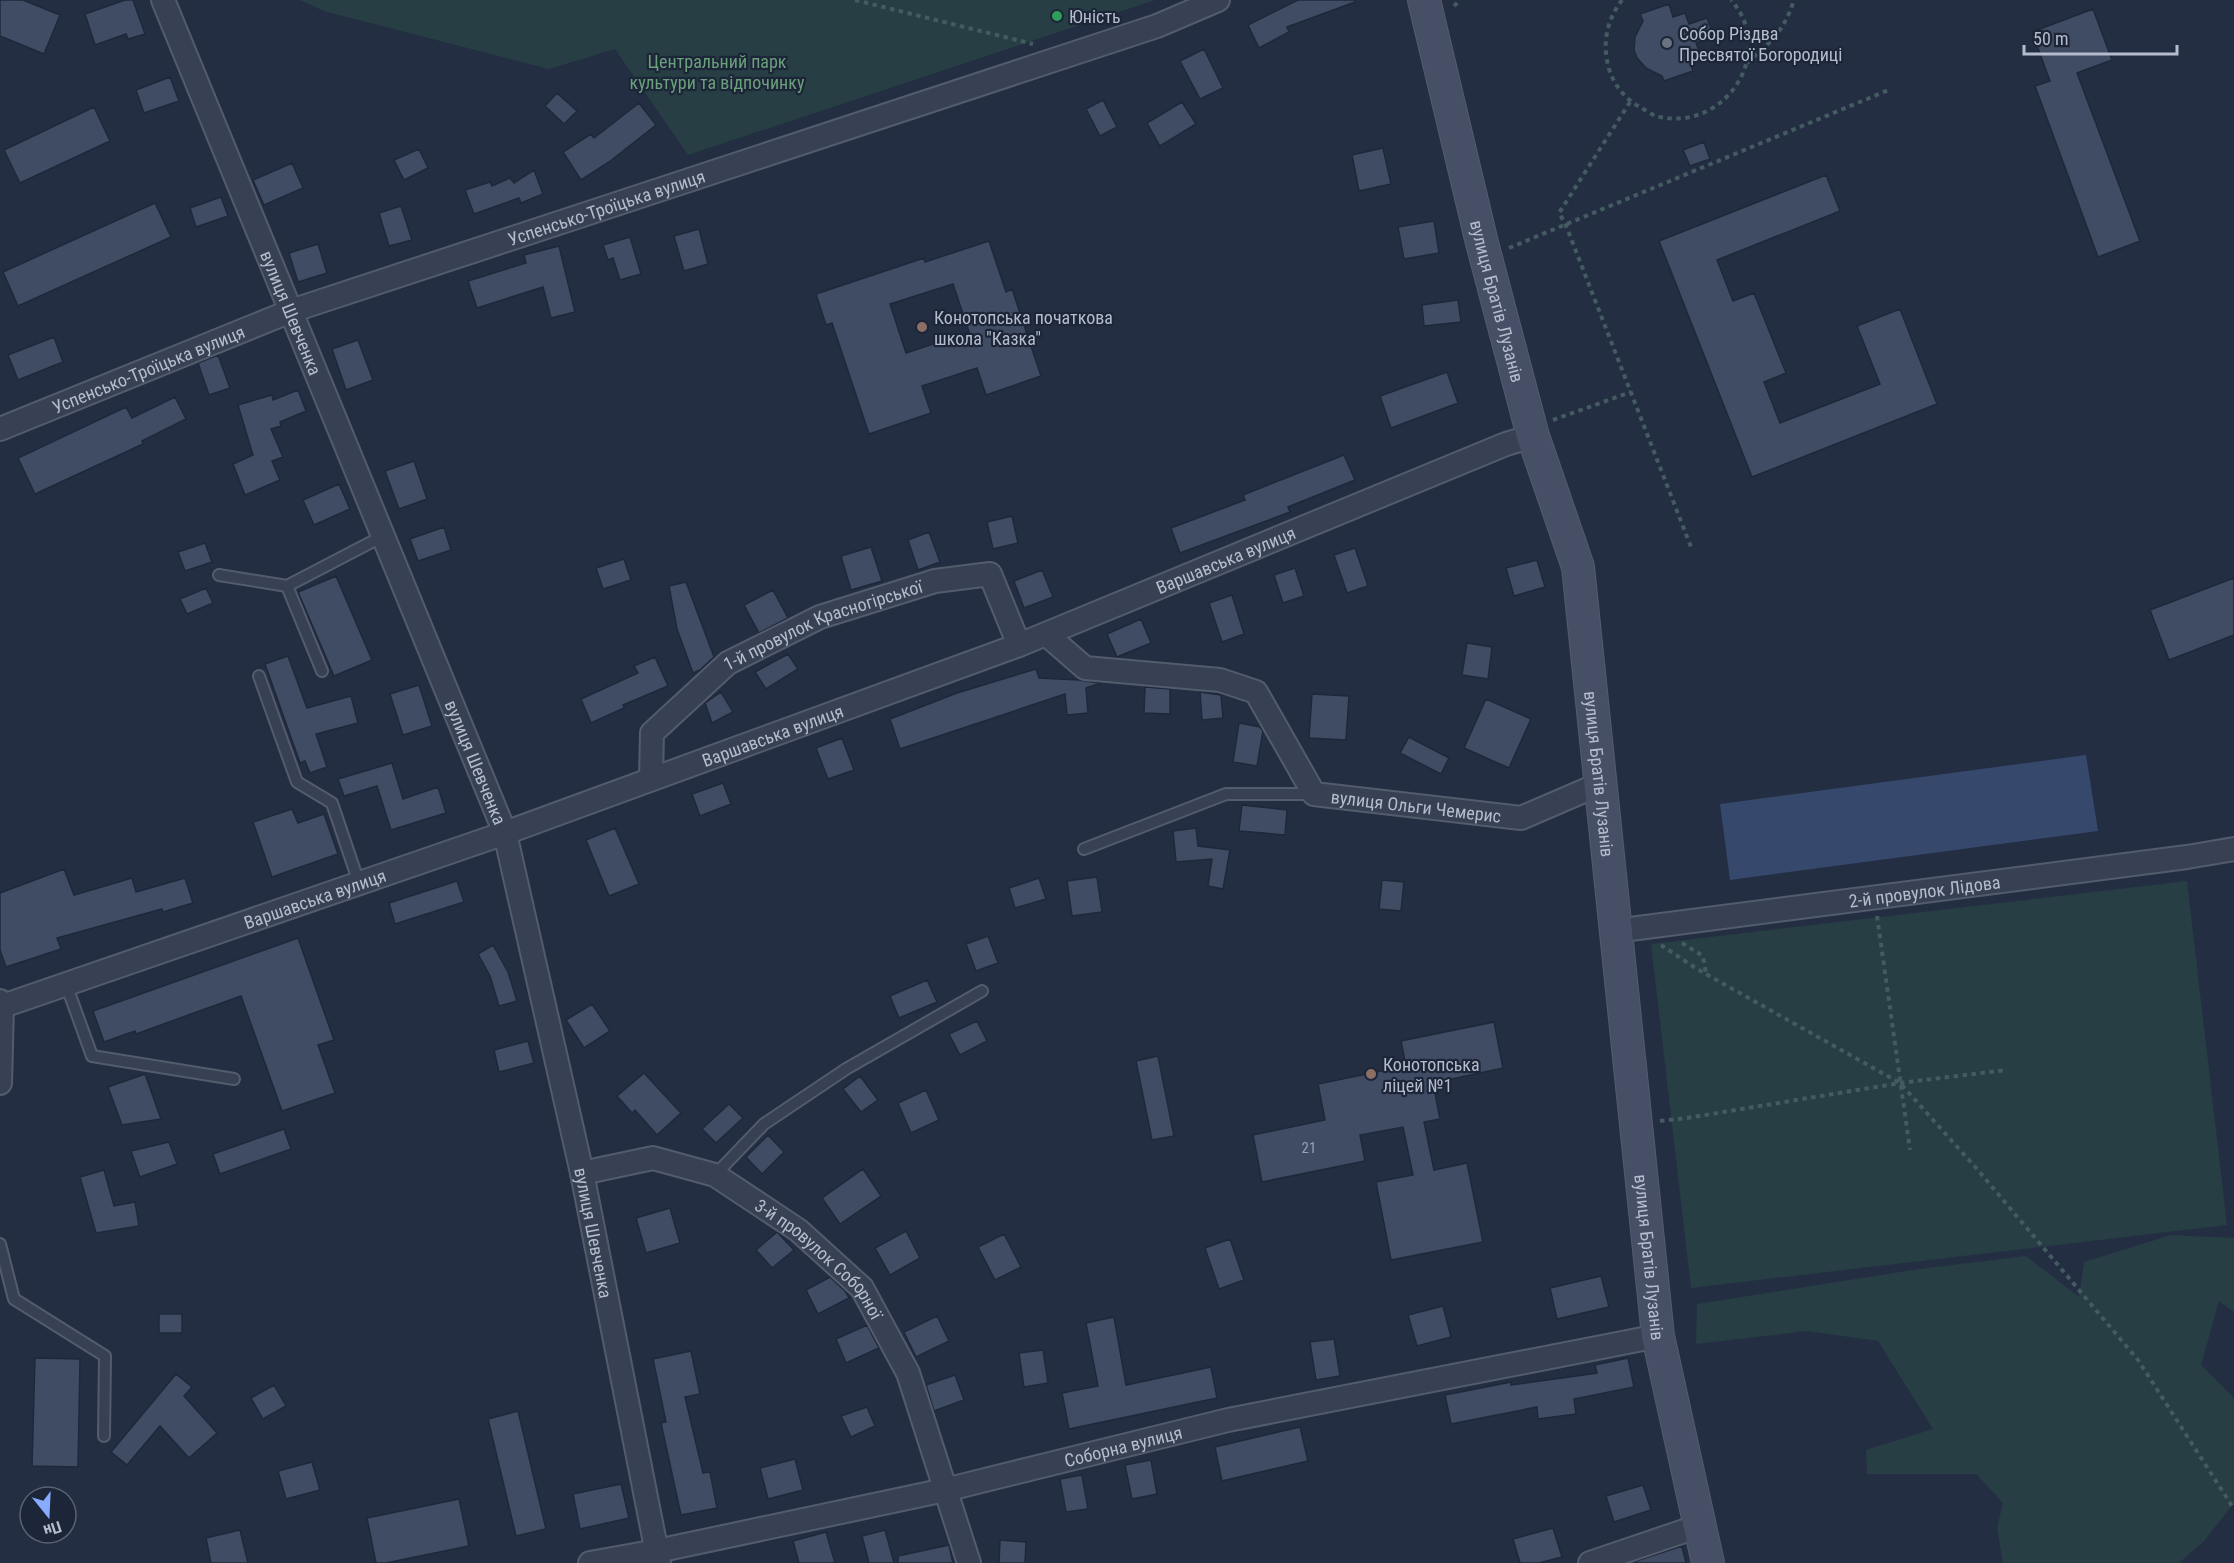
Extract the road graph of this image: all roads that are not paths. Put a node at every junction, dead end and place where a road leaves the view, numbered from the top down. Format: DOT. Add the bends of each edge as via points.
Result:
graph roads {
  1 [pos="163,0"];
  2 [pos="1218,0"];
  3 [pos="1439,3"];
  4 [pos="291,311"];
  5 [pos="1543,428"];
  6 [pos="0,429"];
  7 [pos="383,536"];
  8 [pos="219,575"];
  9 [pos="287,586"];
  10 [pos="1047,635"];
  11 [pos="1019,645"];
  12 [pos="322,671"];
  13 [pos="259,676"];
  14 [pos="651,779"];
  15 [pos="1600,784"];
  16 [pos="1314,794"];
  17 [pos="505,833"];
  18 [pos="1084,849"];
  19 [pos="2234,849"];
  20 [pos="359,883"];
  21 [pos="1615,930"];
  22 [pos="66,984"];
  23 [pos="982,991"];
  24 [pos="1,1005"];
  25 [pos="234,1079"];
  26 [pos="0,1083"];
  27 [pos="582,1173"];
  28 [pos="715,1175"];
  29 [pos="0,1244"];
  30 [pos="1658,1336"];
  31 [pos="104,1436"];
  32 [pos="945,1490"];
  33 [pos="1700,1526"];
  34 [pos="658,1557"];
  35 [pos="590,1563"];
  36 [pos="969,1563"];
  37 [pos="1590,1563"];
  38 [pos="1708,1563"];
  1 -- 4 [label="street, вулиця Шевченка"];
  2 -- 4 [label="street, Успенсько-Троїцька вулиця" via="1157,26"];
  3 -- 5 [label="main road, вулиця Братів Лузанів" via="1482,243"];
  4 -- 6 [label="street, Успенсько-Троїцька вулиця"];
  4 -- 7 [label="street, вулиця Шевченка"];
  5 -- 10 [label="street, Варшавська вулиця"];
  5 -- 15 [label="main road, вулиця Братів Лузанів" via="1578,567"];
  7 -- 9 [label="lane"];
  7 -- 17 [label="street, вулиця Шевченка"];
  8 -- 9 [label="lane"];
  9 -- 12 [label="lane"];
  10 -- 11 [label="street, Варшавська вулиця"];
  10 -- 16 [label="street, вулиця Ольги Чемерис" via="1085,668 1220,680 1256,692"];
  11 -- 14 [label="street, Варшавська вулиця"];
  11 -- 14 [label="street, 1-й провулок Красногірської" via="990,574 935,580 820,617 728,663 652,733"];
  13 -- 20 [label="lane" via="297,782 333,803"];
  14 -- 17 [label="street, Варшавська вулиця"];
  15 -- 16 [label="street, вулиця Ольги Чемерис" via="1521,818"];
  15 -- 21 [label="main road, вулиця Братів Лузанів"];
  16 -- 18 [label="lane" via="1226,794"];
  17 -- 20 [label="street, Варшавська вулиця"];
  17 -- 27 [label="street, вулиця Шевченка"];
  19 -- 21 [label="street, 2-й провулок Лідова"];
  20 -- 22 [label="street, Варшавська вулиця"];
  21 -- 30 [label="main road, вулиця Братів Лузанів"];
  22 -- 24 [label="street, Варшавська вулиця"];
  22 -- 25 [label="lane" via="92,1056"];
  23 -- 28 [label="lane" via="846,1069 764,1124"];
  24 -- 26 [label="street"];
  27 -- 28 [label="street, 3-й провулок Соборної" via="653,1158"];
  27 -- 34 [label="street, вулиця Шевченка"];
  28 -- 32 [label="street, 3-й провулок Соборної" via="798,1230 862,1288 908,1373"];
  29 -- 31 [label="lane" via="14,1299 105,1356"];
  30 -- 32 [label="street, Соборна вулиця" via="1228,1419"];
  30 -- 33 [label="main road, вулиця Братів Лузанів"];
  32 -- 34 [label="street, Соборна вулиця"];
  32 -- 36 [label="street, 3-й провулок Соборної"];
  33 -- 37 [label="street"];
  33 -- 38 [label="main road, вулиця Братів Лузанів"];
  34 -- 35 [label="street, Соборна вулиця"];
}
